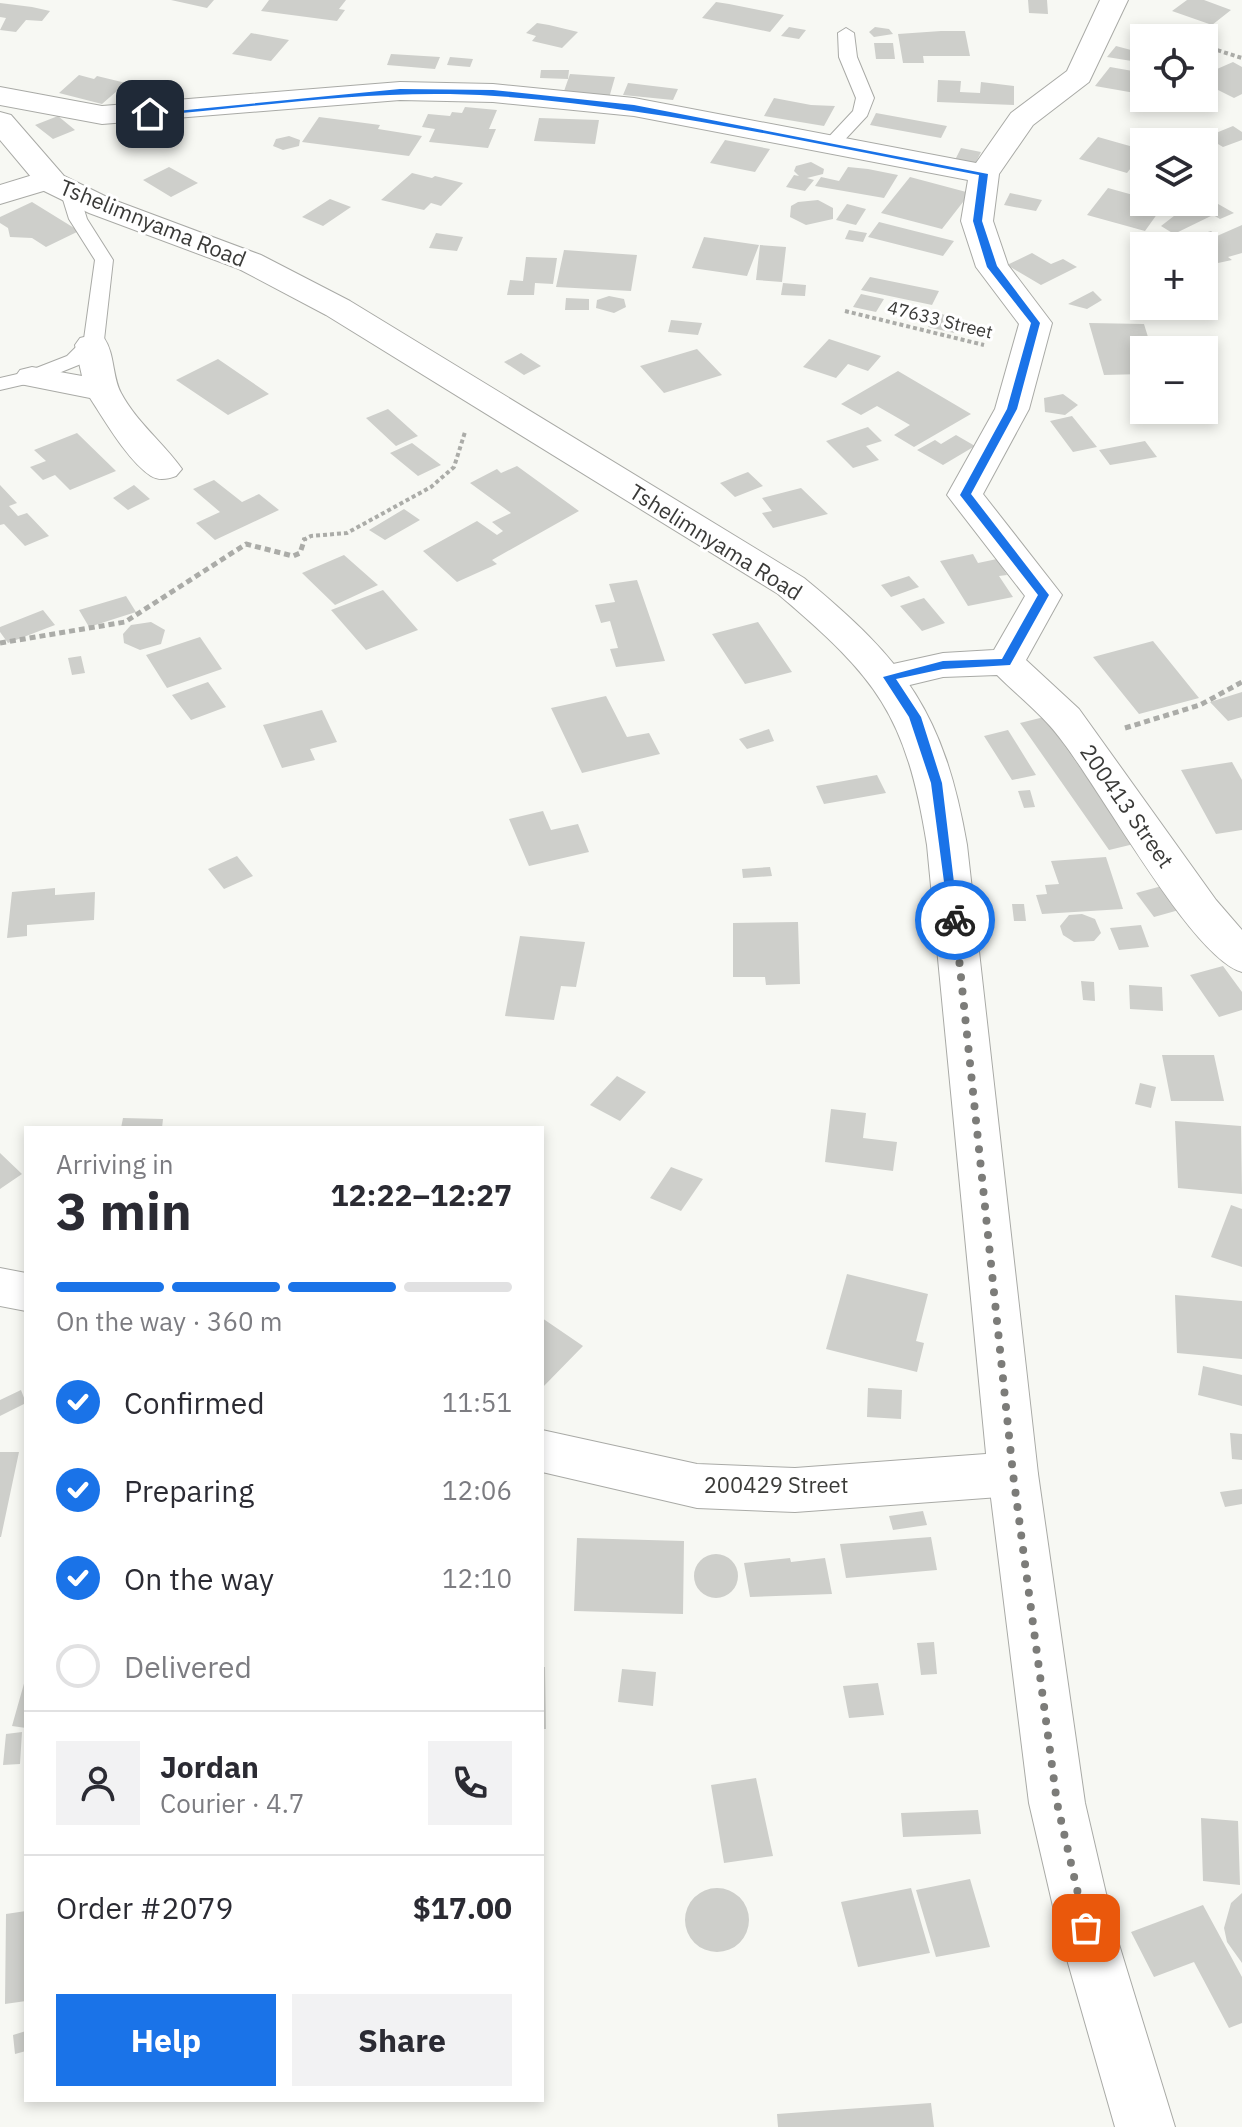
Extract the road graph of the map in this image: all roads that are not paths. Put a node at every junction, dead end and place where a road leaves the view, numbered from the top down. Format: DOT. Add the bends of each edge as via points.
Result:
graph roads {
  1 [pos="1114,0"];
  2 [pos="846,33"];
  3 [pos="0,96"];
  4 [pos="0,121"];
  5 [pos="833,142"];
  6 [pos="984,174"];
  7 [pos="59,186"];
  8 [pos="0,195"];
  9 [pos="92,345"];
  10 [pos="16,381"];
  11 [pos="102,390"];
  12 [pos="164,469"];
  13 [pos="1006,662"];
  14 [pos="889,677"];
  15 [pos="1242,957"];
  16 [pos="0,1287"];
  17 [pos="24,1292"];
  18 [pos="544,1451"];
  19 [pos="1013,1474"];
  20 [pos="1145,2127"];
  1 -- 6 [label="street" via="1079,76 1022,119"];
  2 -- 5 [label="lane" via="848,57 865,98 861,112"];
  3 -- 5 [label="street" via="117,115 454,91 599,102"];
  4 -- 7 [label="street, Tshelimnyama Road"];
  5 -- 6 [label="street"];
  6 -- 13 [label="street" via="977,221 992,267 1036,323 1012,409 965,495 1044,595"];
  7 -- 8 [label="street"];
  7 -- 9 [label="lane" via="104,260"];
  7 -- 14 [label="street, Tshelimnyama Road" via="250,262 338,308 791,586 848,632"];
  9 -- 10 [label="lane" via="74,360"];
  9 -- 11 [label="street"];
  10 -- 11 [label="street"];
  11 -- 12 [label="street" via="126,428"];
  13 -- 14 [label="street" via="943,665"];
  13 -- 15 [label="street, 200413 Street" via="1065,718 1201,911"];
  14 -- 19 [label="street, Tshelimnyama Road" via="926,743 943,818"];
  16 -- 17 [label="street"];
  18 -- 19 [label="street, 200429 Street" via="697,1486 795,1490"];
  19 -- 20 [label="street, Tshelimnyama Road" via="1057,1803 1086,1928"];
}
